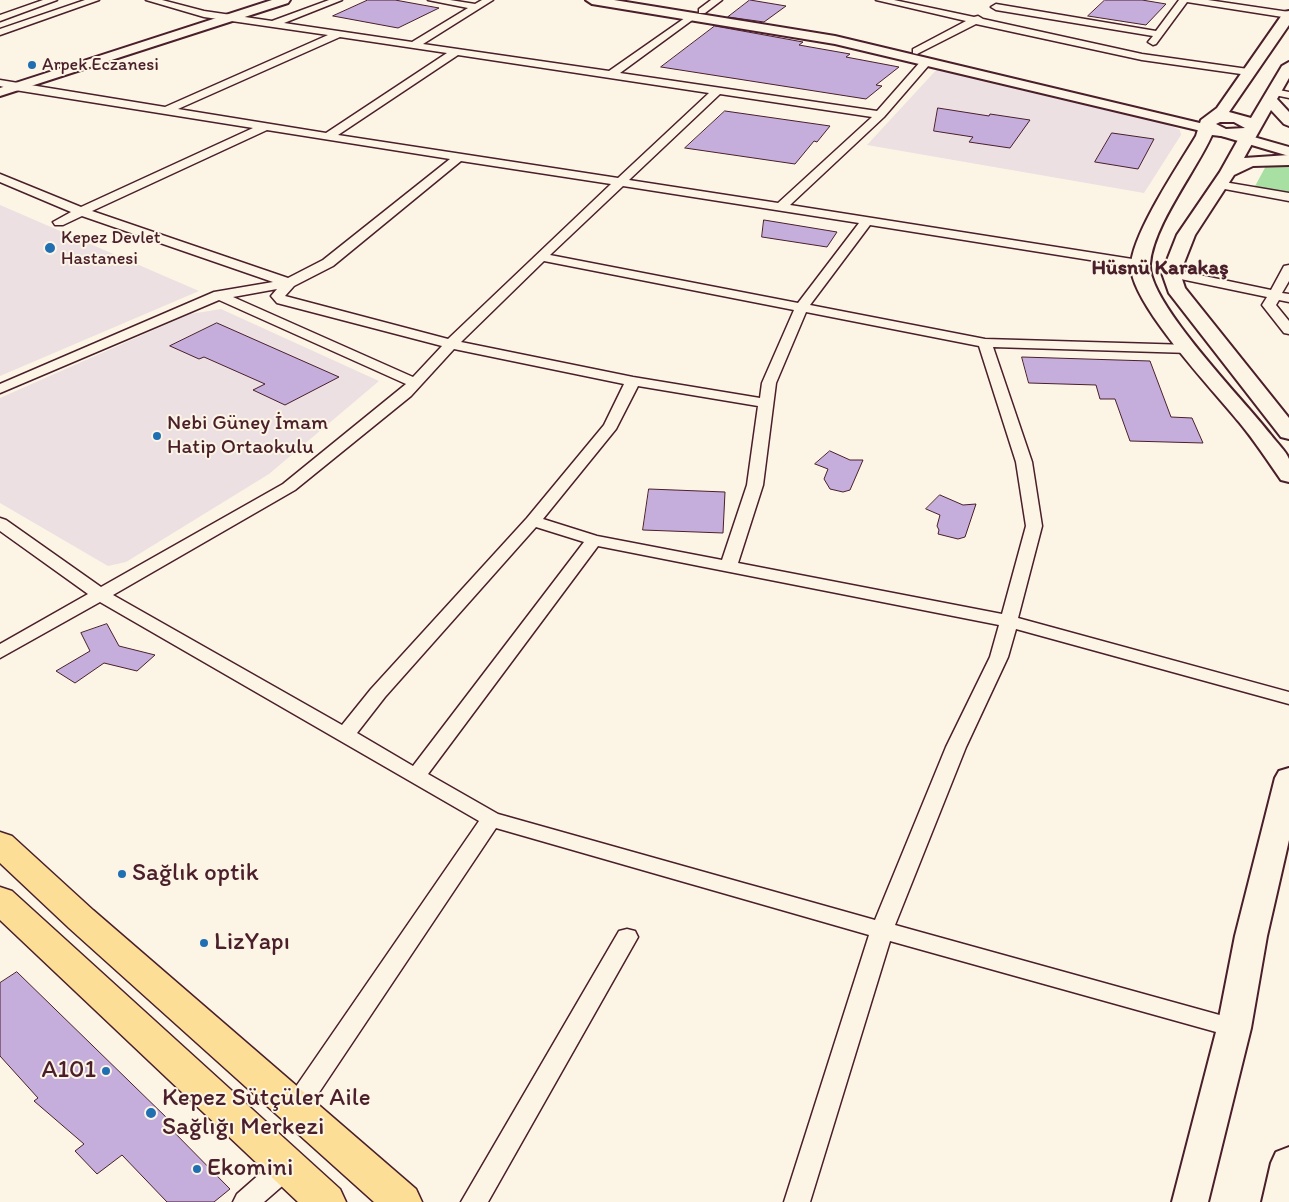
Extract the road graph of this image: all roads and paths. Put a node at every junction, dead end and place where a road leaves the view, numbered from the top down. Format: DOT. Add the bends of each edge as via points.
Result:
graph roads {
  1 [pos="52,0"];
  2 [pos="94,0"];
  3 [pos="150,0"];
  4 [pos="284,0"];
  5 [pos="337,0"];
  6 [pos="433,0"];
  7 [pos="488,0"];
  8 [pos="592,0"];
  9 [pos="632,0"];
  10 [pos="717,0"];
  11 [pos="881,0"];
  12 [pos="1184,0"];
  13 [pos="1190,0"];
  14 [pos="999,4"];
  15 [pos="476,7"];
  16 [pos="697,13"];
  17 [pos="1289,15"];
  18 [pos="228,17"];
  19 [pos="0,18"];
  20 [pos="974,21"];
  21 [pos="273,24"];
  22 [pos="0,32"];
  23 [pos="340,34"];
  24 [pos="1159,34"];
  25 [pos="414,45"];
  26 [pos="917,51"];
  27 [pos="456,52"];
  28 [pos="1142,57"];
  29 [pos="925,63"];
  30 [pos="1289,66"];
  31 [pos="1248,72"];
  32 [pos="611,75"];
  33 [pos="0,83"];
  34 [pos="15,87"];
  35 [pos="717,91"];
  36 [pos="0,92"];
  37 [pos="1278,96"];
  38 [pos="166,111"];
  39 [pos="880,115"];
  40 [pos="1210,121"];
  41 [pos="1289,121"];
  42 [pos="264,127"];
  43 [pos="1250,129"];
  44 [pos="1272,130"];
  45 [pos="327,136"];
  46 [pos="1289,152"];
  47 [pos="459,157"];
  48 [pos="1289,160"];
  49 [pos="0,178"];
  50 [pos="1223,178"];
  51 [pos="618,182"];
  52 [pos="1289,197"];
  53 [pos="780,208"];
  54 [pos="82,212"];
  55 [pos="866,221"];
  56 [pos="59,222"];
  57 [pos="541,256"];
  58 [pos="1140,264"];
  59 [pos="1289,268"];
  60 [pos="1171,273"];
  61 [pos="289,283"];
  62 [pos="219,295"];
  63 [pos="1274,295"];
  64 [pos="1289,298"];
  65 [pos="802,307"];
  66 [pos="1289,330"];
  67 [pos="985,343"];
  68 [pos="451,344"];
  69 [pos="1190,349"];
  70 [pos="633,381"];
  71 [pos="415,383"];
  72 [pos="0,389"];
  73 [pos="766,403"];
  74 [pos="1289,432"];
  75 [pos="1289,475"];
  76 [pos="533,521"];
  77 [pos="0,523"];
  78 [pos="594,540"];
  79 [pos="728,567"];
  80 [pos="101,595"];
  81 [pos="1008,621"];
  82 [pos="0,652"];
  83 [pos="1289,698"];
  84 [pos="345,736"];
  85 [pos="416,776"];
  86 [pos="1289,778"];
  87 [pos="491,819"];
  88 [pos="0,844"];
  89 [pos="0,900"];
  90 [pos="882,930"];
  91 [pos="627,937"];
  92 [pos="1234,1028"];
  93 [pos="295,1108"];
  94 [pos="1289,1163"];
  95 [pos="287,1166"];
  96 [pos="246,1202"];
  97 [pos="326,1202"];
  98 [pos="402,1202"];
  99 [pos="474,1202"];
  100 [pos="797,1202"];
  101 [pos="1190,1202"];
  102 [pos="1280,1202"];
  1 -- 19 [label="street"];
  2 -- 22 [label="street"];
  3 -- 18 [label="street"];
  4 -- 18 [label="street"];
  5 -- 21 [label="street"];
  6 -- 15 [label="street"];
  7 -- 15 [label="street"];
  8 -- 16 [label="street"];
  9 -- 16 [label="street"];
  10 -- 16 [label="street"];
  11 -- 20 [label="street"];
  12 -- 24 [label="street"];
  13 -- 17 [label="street"];
  14 -- 20 [label="street"];
  14 -- 24 [label="street"];
  15 -- 25 [label="street"];
  16 -- 26 [label="street" via="807,26"];
  16 -- 32 [label="street"];
  16 -- 40 [label="street"];
  17 -- 31 [label="main road"];
  18 -- 21 [label="street"];
  18 -- 34 [label="street"];
  20 -- 26 [label="street"];
  20 -- 28 [label="street"];
  21 -- 23 [label="street"];
  23 -- 25 [label="street"];
  23 -- 38 [label="street"];
  24 -- 28 [label="street"];
  25 -- 27 [label="street"];
  26 -- 40 [label="street"];
  27 -- 32 [label="street"];
  27 -- 45 [label="street"];
  28 -- 31 [label="street"];
  29 -- 39 [label="street"];
  30 -- 37 [label="main road"];
  31 -- 40 [label="main road"];
  32 -- 35 [label="street"];
  33 -- 34 [label="street"];
  34 -- 36 [label="street"];
  34 -- 38 [label="street"];
  35 -- 39 [label="street"];
  35 -- 51 [label="street"];
  37 -- 41 [label="main road"];
  37 -- 43 [label="main road"];
  38 -- 42 [label="street"];
  39 -- 53 [label="street"];
  40 -- 43 [label="main road" via="1238,134"];
  40 -- 58 [label="main road" via="1149,235"];
  42 -- 45 [label="street"];
  42 -- 54 [label="street"];
  43 -- 44 [label="street"];
  43 -- 46 [label="street"];
  43 -- 50 [label="main road"];
  45 -- 47 [label="street"];
  47 -- 51 [label="street"];
  47 -- 61 [label="street" via="328,262"];
  48 -- 50 [label="main road" via="1250,161"];
  49 -- 54 [label="street"];
  50 -- 52 [label="street"];
  50 -- 60 [label="main road" via="1186,235"];
  51 -- 53 [label="street"];
  51 -- 57 [label="street"];
  53 -- 55 [label="street"];
  54 -- 56 [label="street"];
  54 -- 61 [label="street"];
  55 -- 58 [label="street"];
  55 -- 65 [label="street"];
  57 -- 65 [label="street"];
  57 -- 68 [label="street"];
  58 -- 69 [label="main road" via="1146,288"];
  59 -- 63 [label="street"];
  60 -- 63 [label="street"];
  60 -- 74 [label="main road" via="1176,289"];
  61 -- 62 [label="street"];
  61 -- 68 [label="street" via="278,296 282,300"];
  62 -- 71 [label="street"];
  62 -- 72 [label="street"];
  63 -- 64 [label="street"];
  63 -- 66 [label="street" via="1269,305"];
  65 -- 67 [label="street"];
  65 -- 73 [label="street" via="769,383"];
  67 -- 69 [label="street"];
  67 -- 81 [label="street" via="1024,462 1034,526"];
  68 -- 70 [label="street"];
  68 -- 71 [label="street"];
  69 -- 75 [label="main road"];
  70 -- 73 [label="street"];
  70 -- 76 [label="street" via="611,426"];
  71 -- 80 [label="street" via="289,488"];
  73 -- 79 [label="street" via="755,484"];
  76 -- 78 [label="street"];
  76 -- 84 [label="street" via="378,693"];
  77 -- 80 [label="street"];
  78 -- 79 [label="street"];
  78 -- 85 [label="street"];
  79 -- 81 [label="street"];
  80 -- 82 [label="street"];
  80 -- 84 [label="street"];
  81 -- 83 [label="street"];
  81 -- 90 [label="street" via="998,657 956,747"];
  84 -- 85 [label="street"];
  85 -- 87 [label="street"];
  86 -- 92 [label="main road" via="1251,936"];
  87 -- 90 [label="street"];
  87 -- 93 [label="street"];
  88 -- 93 [label="main road"];
  89 -- 95 [label="main road"];
  90 -- 92 [label="street"];
  90 -- 100 [label="street"];
  91 -- 99 [label="street"];
  92 -- 101 [label="main road"];
  93 -- 98 [label="main road"];
  94 -- 102 [label="main road"];
  95 -- 96 [label="street"];
  95 -- 97 [label="main road"];
}
